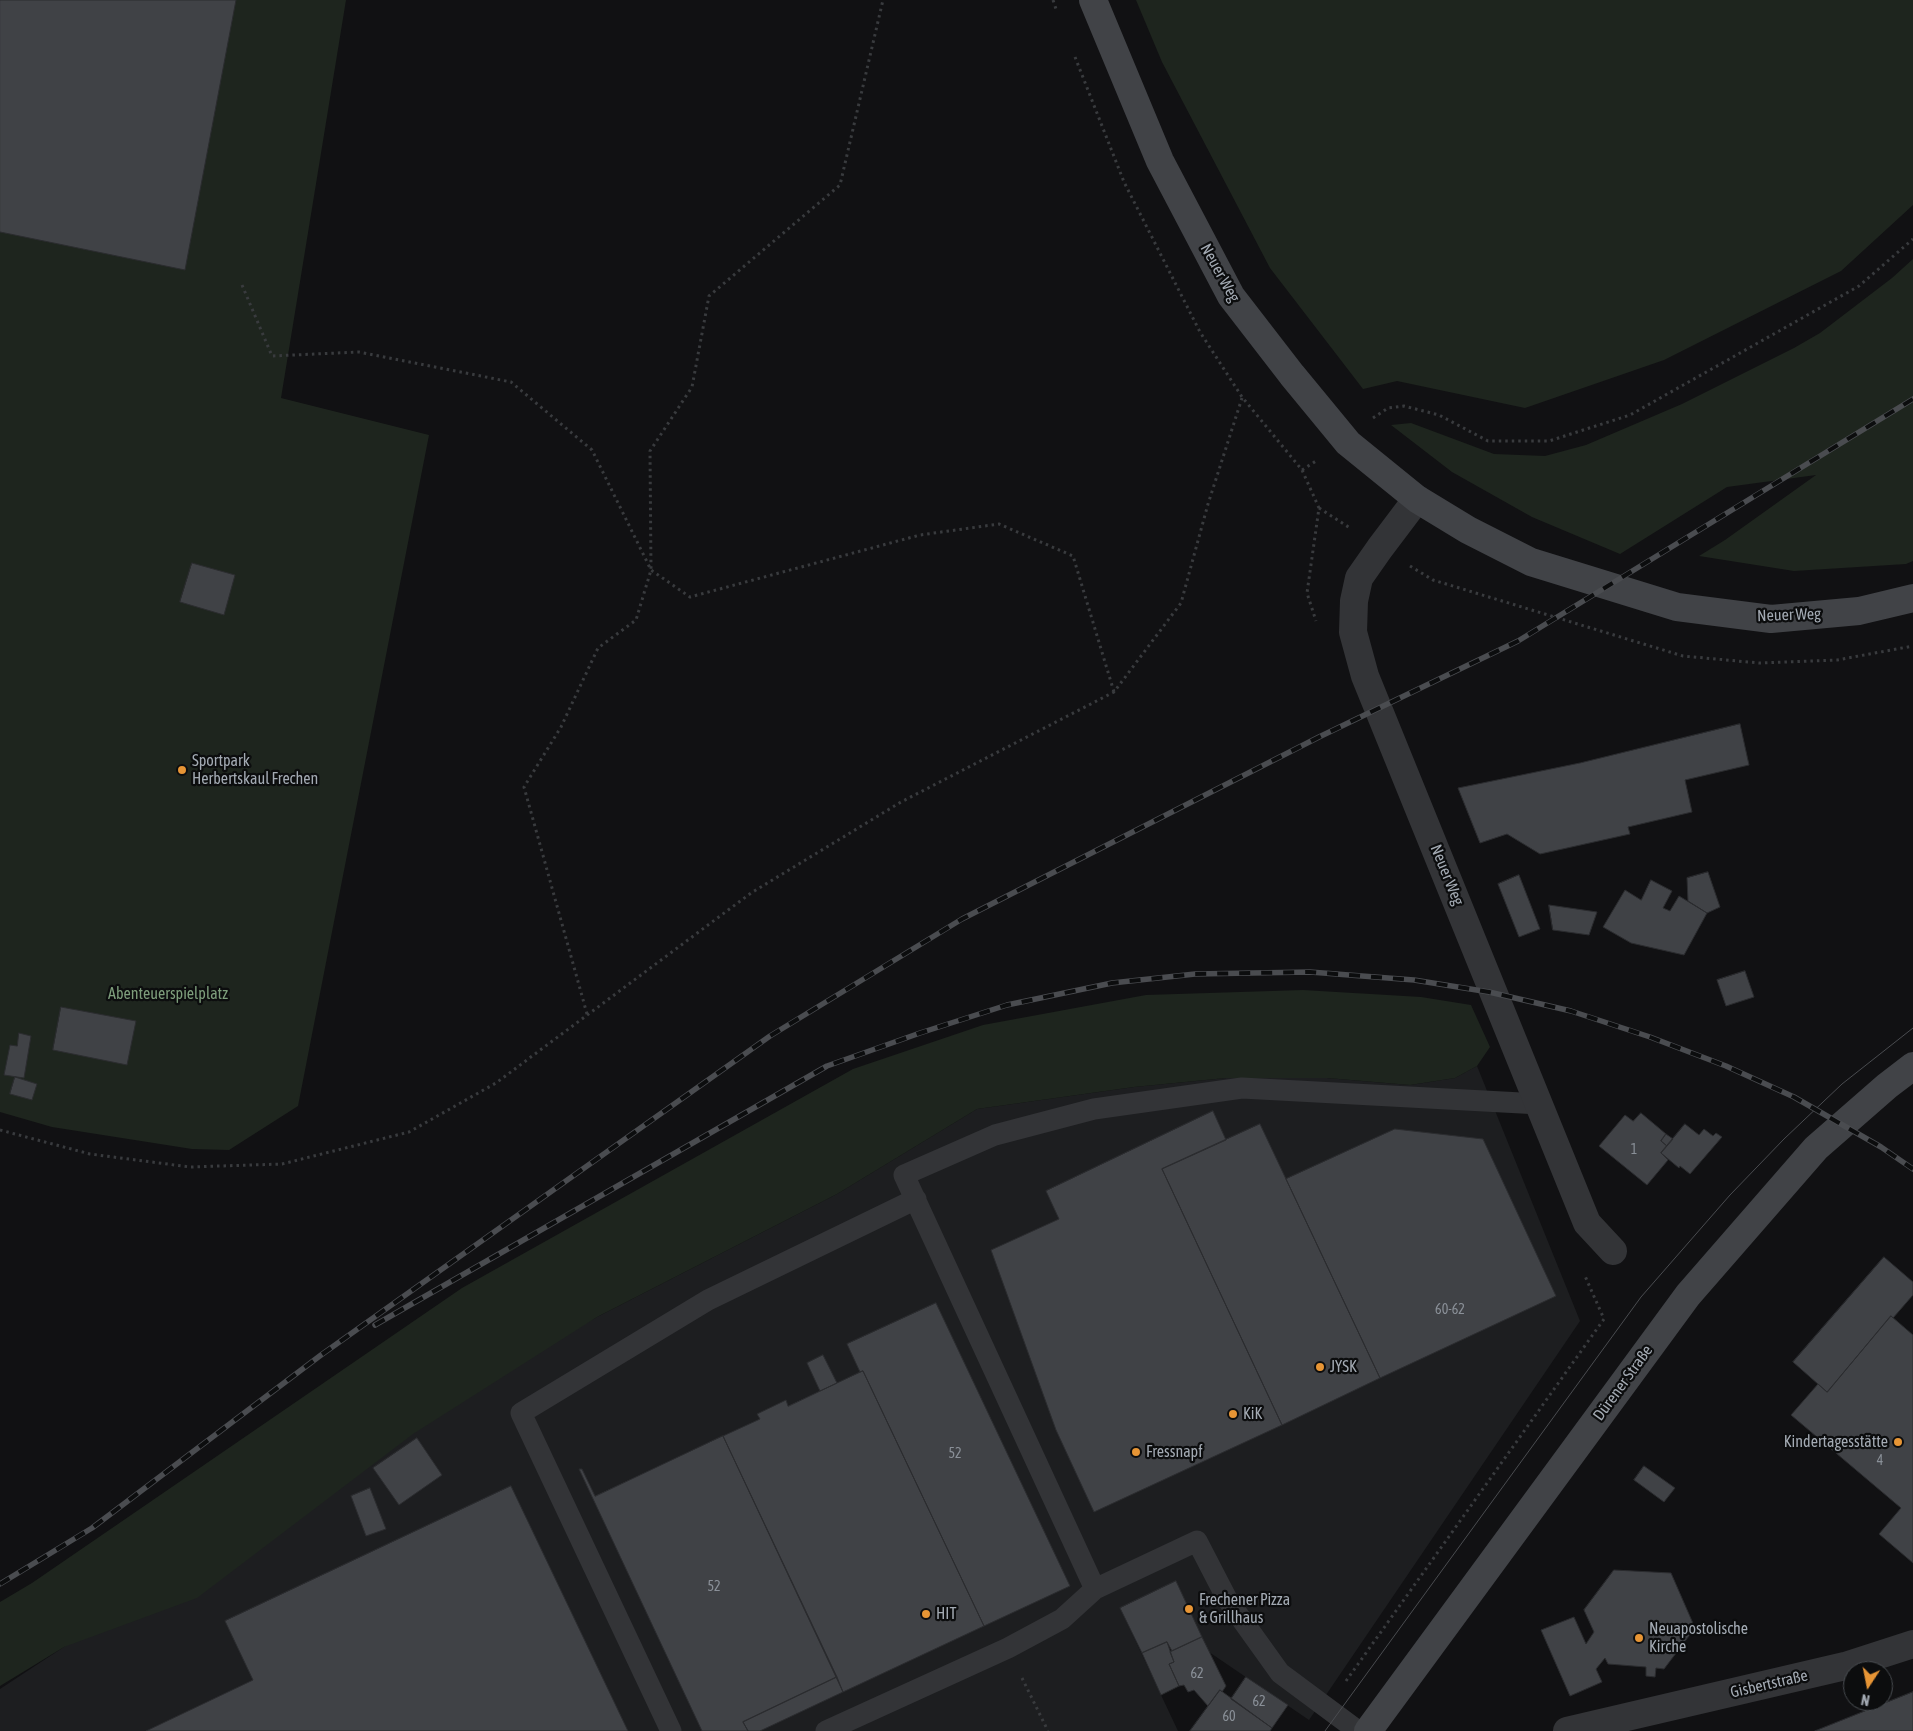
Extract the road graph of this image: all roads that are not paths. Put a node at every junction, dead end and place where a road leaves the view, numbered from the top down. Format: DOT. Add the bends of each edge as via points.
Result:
graph roads {
  1 [pos="1093,0"];
  2 [pos="1417,499"];
  3 [pos="1913,598"];
  4 [pos="1913,1066"];
  5 [pos="1540,1104"];
  6 [pos="916,1199"];
  7 [pos="1613,1250"];
  8 [pos="1095,1590"];
  9 [pos="1913,1644"];
  10 [pos="1625,1725"];
  11 [pos="671,1731"];
  12 [pos="826,1731"];
  13 [pos="1358,1731"];
  14 [pos="1368,1731"];
  15 [pos="1567,1731"];
  1 -- 2 [label="main road, Neuer Weg" via="1160,161 1231,296 1348,442"];
  2 -- 3 [label="main road, Neuer Weg" via="1531,562 1677,608 1771,619 1859,611"];
  2 -- 5 [label="street, Neuer Weg" via="1359,578 1354,601 1354,632 1365,676"];
  4 -- 14 [label="main road, Dürener Straße" via="1816,1148 1688,1295"];
  5 -- 6 [label="lane" via="1242,1088 1094,1109 995,1135 904,1174"];
  5 -- 7 [label="street, Neuer Weg" via="1587,1223"];
  6 -- 8 [label="lane"];
  6 -- 11 [label="lane" via="708,1300 522,1414"];
  8 -- 12 [label="lane" via="1062,1619 1008,1648"];
  8 -- 13 [label="lane" via="1197,1541 1228,1599 1280,1673"];
  9 -- 10 [label="street, Gisbertstraße" via="1845,1666"];
  10 -- 15 [label="street, Gisbertstraße"];
}
